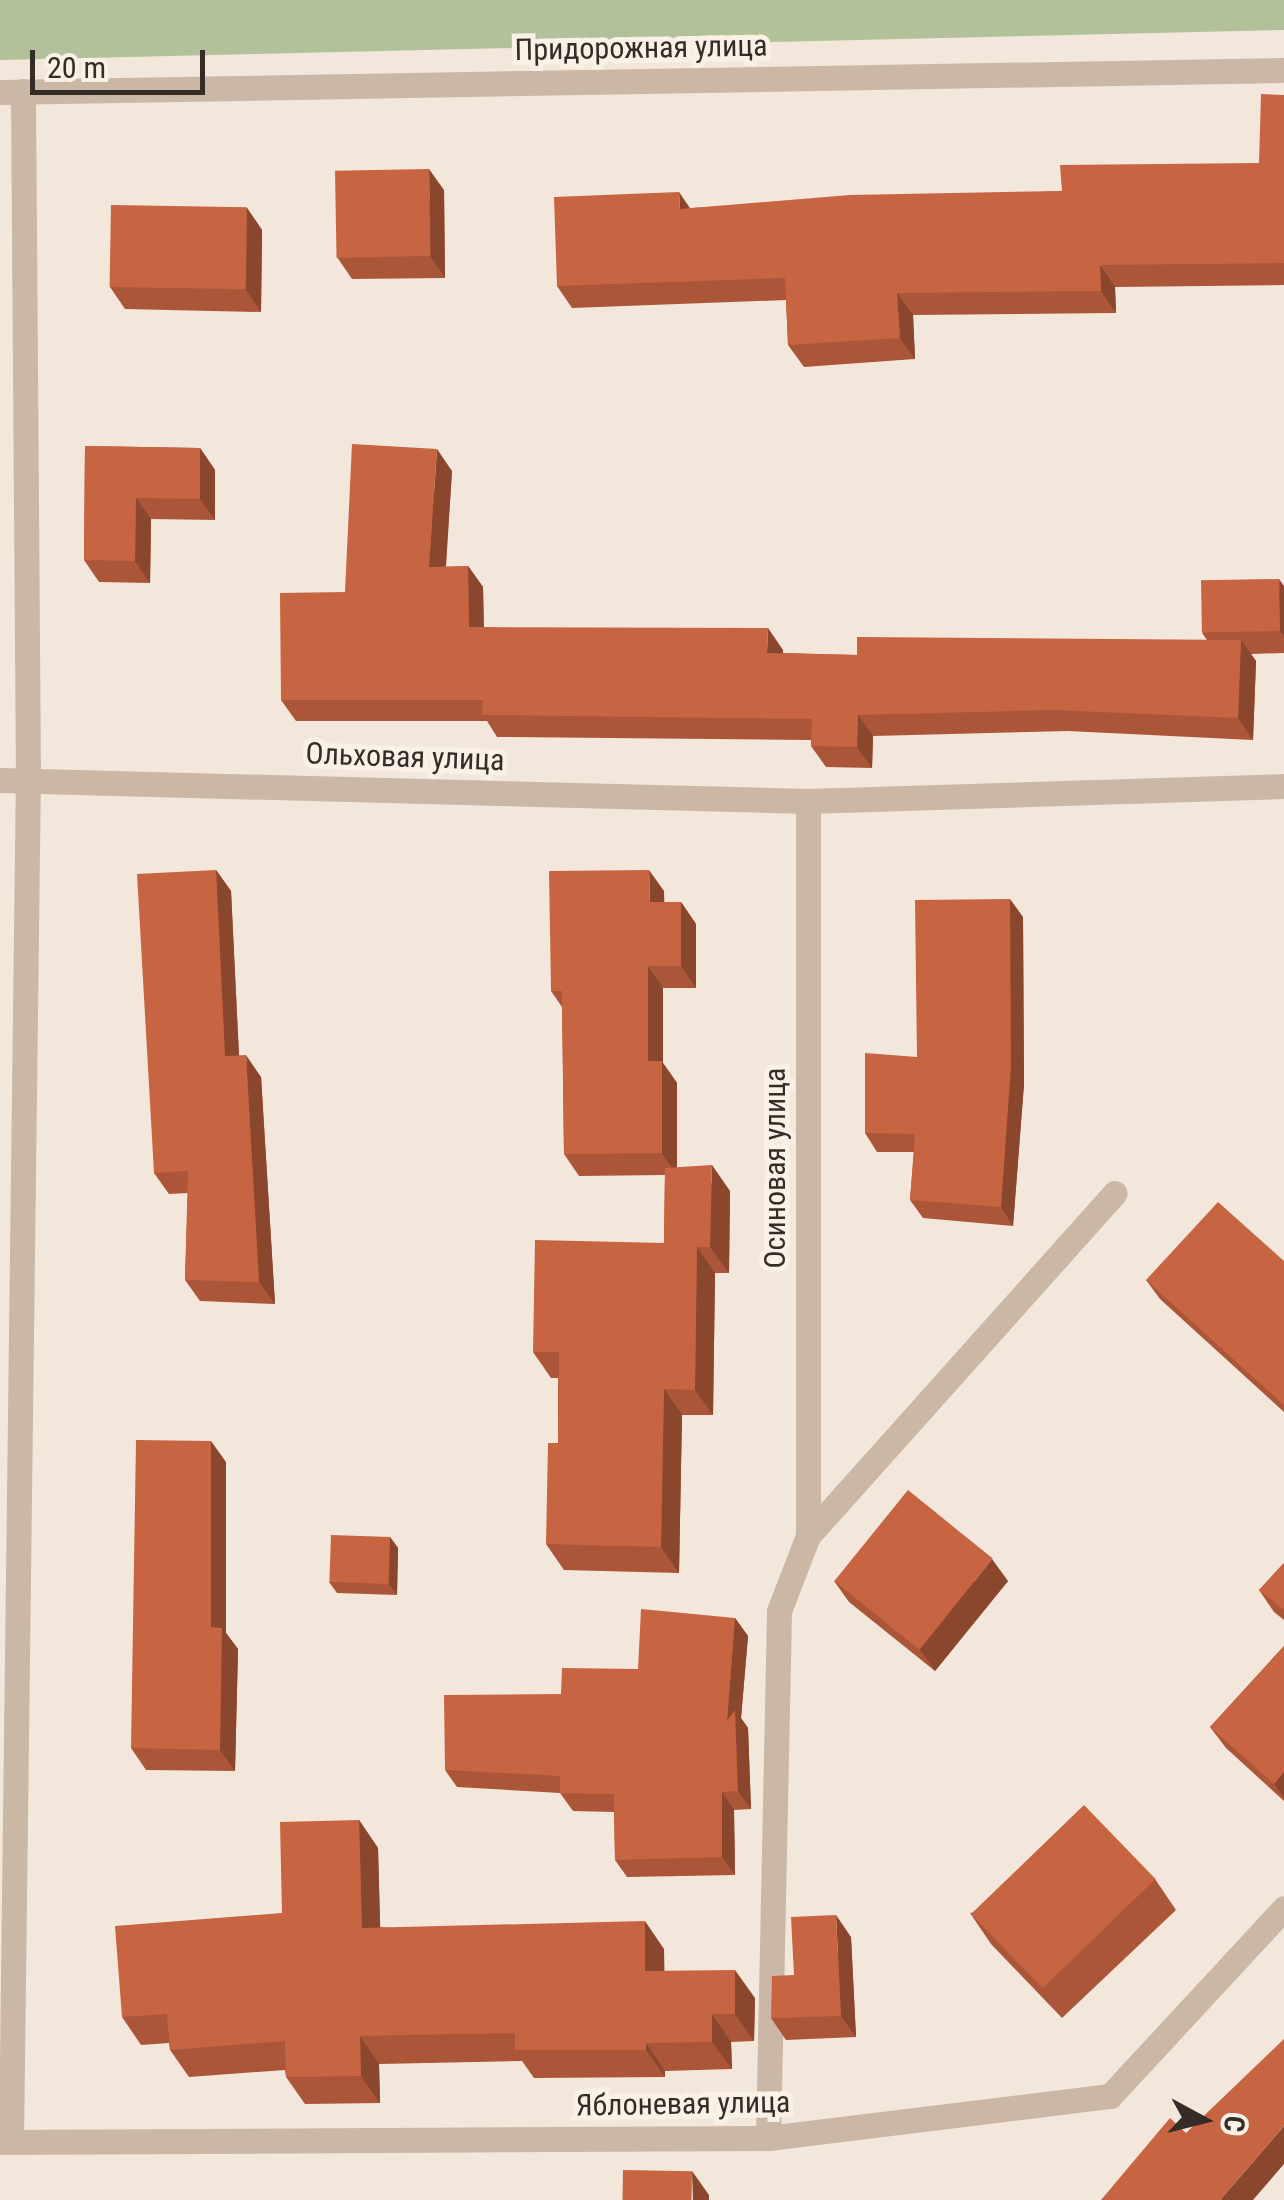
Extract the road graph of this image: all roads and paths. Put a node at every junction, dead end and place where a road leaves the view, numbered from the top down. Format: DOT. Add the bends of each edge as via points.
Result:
graph roads {
  1 [pos="1284,70"];
  2 [pos="12,92"];
  3 [pos="28,779"];
  4 [pos="0,780"];
  5 [pos="1284,786"];
  6 [pos="808,802"];
  7 [pos="1115,1192"];
  8 [pos="808,1536"];
  9 [pos="1284,1908"];
  10 [pos="768,2138"];
  11 [pos="5,2142"];
  1 -- 2 [label="street, Придорожная улица"];
  2 -- 3 [label="street"];
  3 -- 4 [label="street, Ольховая улица"];
  3 -- 6 [label="street, Ольховая улица"];
  3 -- 11 [label="street"];
  5 -- 6 [label="street, Ольховая улица"];
  6 -- 8 [label="street, Осиновая улица"];
  7 -- 8 [label="street"];
  8 -- 10 [label="street" via="779,1611"];
  9 -- 10 [label="street, Яблоневая улица" via="1110,2096"];
  10 -- 11 [label="street, Яблоневая улица"];
}
